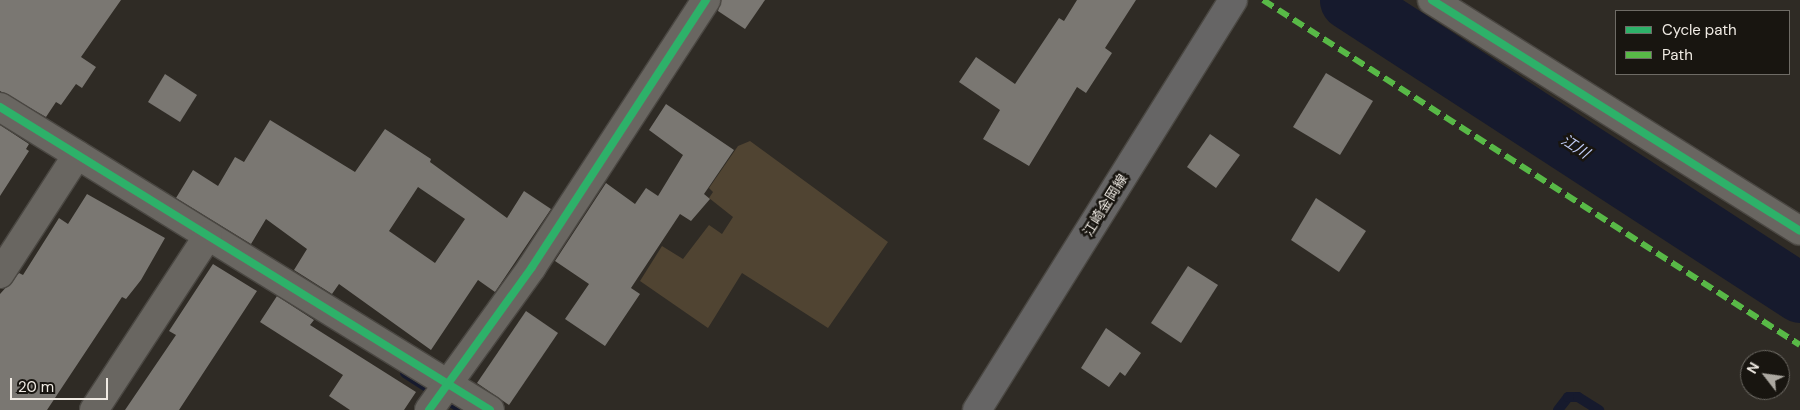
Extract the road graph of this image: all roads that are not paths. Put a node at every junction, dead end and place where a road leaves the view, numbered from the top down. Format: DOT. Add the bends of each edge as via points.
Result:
graph roads {
  1 [pos="706,0"];
  2 [pos="1233,0"];
  3 [pos="1432,0"];
  4 [pos="0,107"];
  5 [pos="73,161"];
  6 [pos="1800,231"];
  7 [pos="204,242"];
  8 [pos="0,274"];
  9 [pos="449,384"];
  10 [pos="94,410"];
  11 [pos="429,410"];
  12 [pos="490,410"];
  13 [pos="977,410"];
  1 -- 9 [label="street" via="532,267"];
  2 -- 13 [label="main road, 江崎金岡線"];
  3 -- 6 [label="street"];
  4 -- 5 [label="street"];
  5 -- 7 [label="street"];
  5 -- 8 [label="street"];
  7 -- 9 [label="street"];
  7 -- 10 [label="street"];
  9 -- 11 [label="street"];
  9 -- 12 [label="street"];
}
